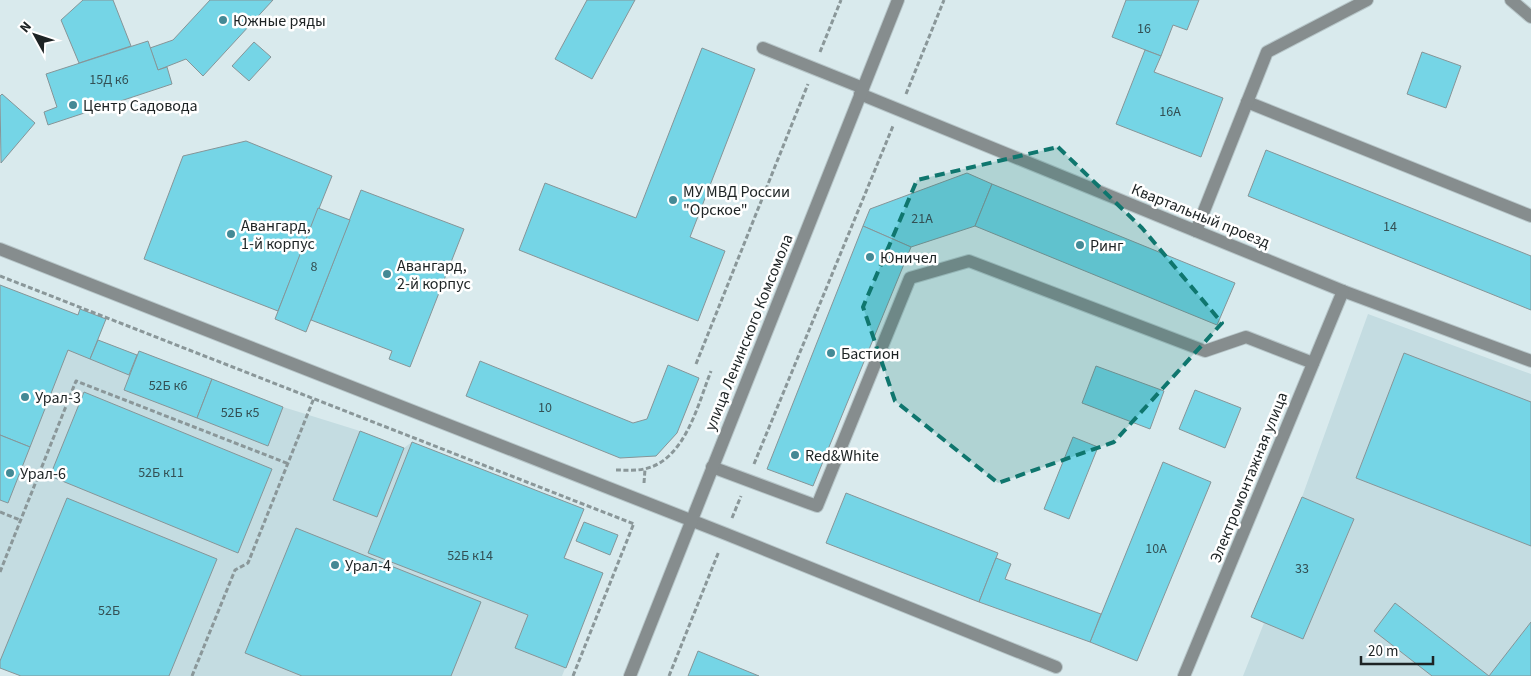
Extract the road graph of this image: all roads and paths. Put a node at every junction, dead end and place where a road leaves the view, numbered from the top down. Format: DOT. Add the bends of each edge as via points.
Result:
graph roads {
  1 [pos="841,0"];
  2 [pos="898,0"];
  3 [pos="944,0"];
  4 [pos="1368,0"];
  5 [pos="1510,0"];
  6 [pos="1531,17"];
  7 [pos="763,48"];
  8 [pos="814,69"];
  9 [pos="862,91"];
  10 [pos="1247,102"];
  11 [pos="900,110"];
  12 [pos="1531,216"];
  13 [pos="1196,231"];
  14 [pos="0,249"];
  15 [pos="0,276"];
  16 [pos="1343,291"];
  17 [pos="1531,360"];
  18 [pos="1313,363"];
  19 [pos="696,364"];
  20 [pos="712,371"];
  21 [pos="314,398"];
  22 [pos="289,464"];
  23 [pos="712,467"];
  24 [pos="609,471"];
  25 [pos="747,481"];
  26 [pos="643,501"];
  27 [pos="0,512"];
  28 [pos="20,520"];
  29 [pos="691,520"];
  30 [pos="634,524"];
  31 [pos="726,534"];
  32 [pos="0,572"];
  33 [pos="1056,667"];
  34 [pos="192,676"];
  35 [pos="573,676"];
  36 [pos="630,676"];
  37 [pos="669,676"];
  38 [pos="1184,676"];
  1 -- 8 [label="path"];
  2 -- 9 [label="street, улица Ленинского Комсомола"];
  3 -- 11 [label="path"];
  4 -- 10 [label="street" via="1267,52"];
  5 -- 6 [label="street"];
  7 -- 8 [label="street, Квартальный проезд"];
  8 -- 9 [label="street, Квартальный проезд"];
  8 -- 19 [label="path"];
  9 -- 11 [label="street, Квартальный проезд"];
  9 -- 23 [label="street, улица Ленинского Комсомола"];
  10 -- 12 [label="street"];
  10 -- 13 [label="street"];
  11 -- 13 [label="street, Квартальный проезд"];
  11 -- 25 [label="path"];
  13 -- 16 [label="street, Квартальный проезд"];
  14 -- 26 [label="street"];
  15 -- 21 [label="path"];
  16 -- 17 [label="street, Квартальный проезд"];
  16 -- 18 [label="street, Электромонтажная улица"];
  18 -- 25 [label="street" via="1246,337 1205,351 969,261 910,278 818,506"];
  18 -- 38 [label="street, Электромонтажная улица"];
  20 -- 24 [label="path" via="689,428 672,454 645,469"];
  21 -- 22 [label="path"];
  21 -- 30 [label="path"];
  22 -- 28 [label="path" via="76,380"];
  22 -- 34 [label="path" via="248,563 235,570"];
  23 -- 25 [label="street"];
  23 -- 29 [label="street, улица Ленинского Комсомола"];
  25 -- 31 [label="path"];
  26 -- 29 [label="street"];
  26 -- 30 [label="path"];
  27 -- 28 [label="path"];
  28 -- 32 [label="path"];
  29 -- 31 [label="street"];
  29 -- 36 [label="street, улица Ленинского Комсомола"];
  30 -- 35 [label="path"];
  31 -- 33 [label="street"];
  31 -- 37 [label="path"];
}
